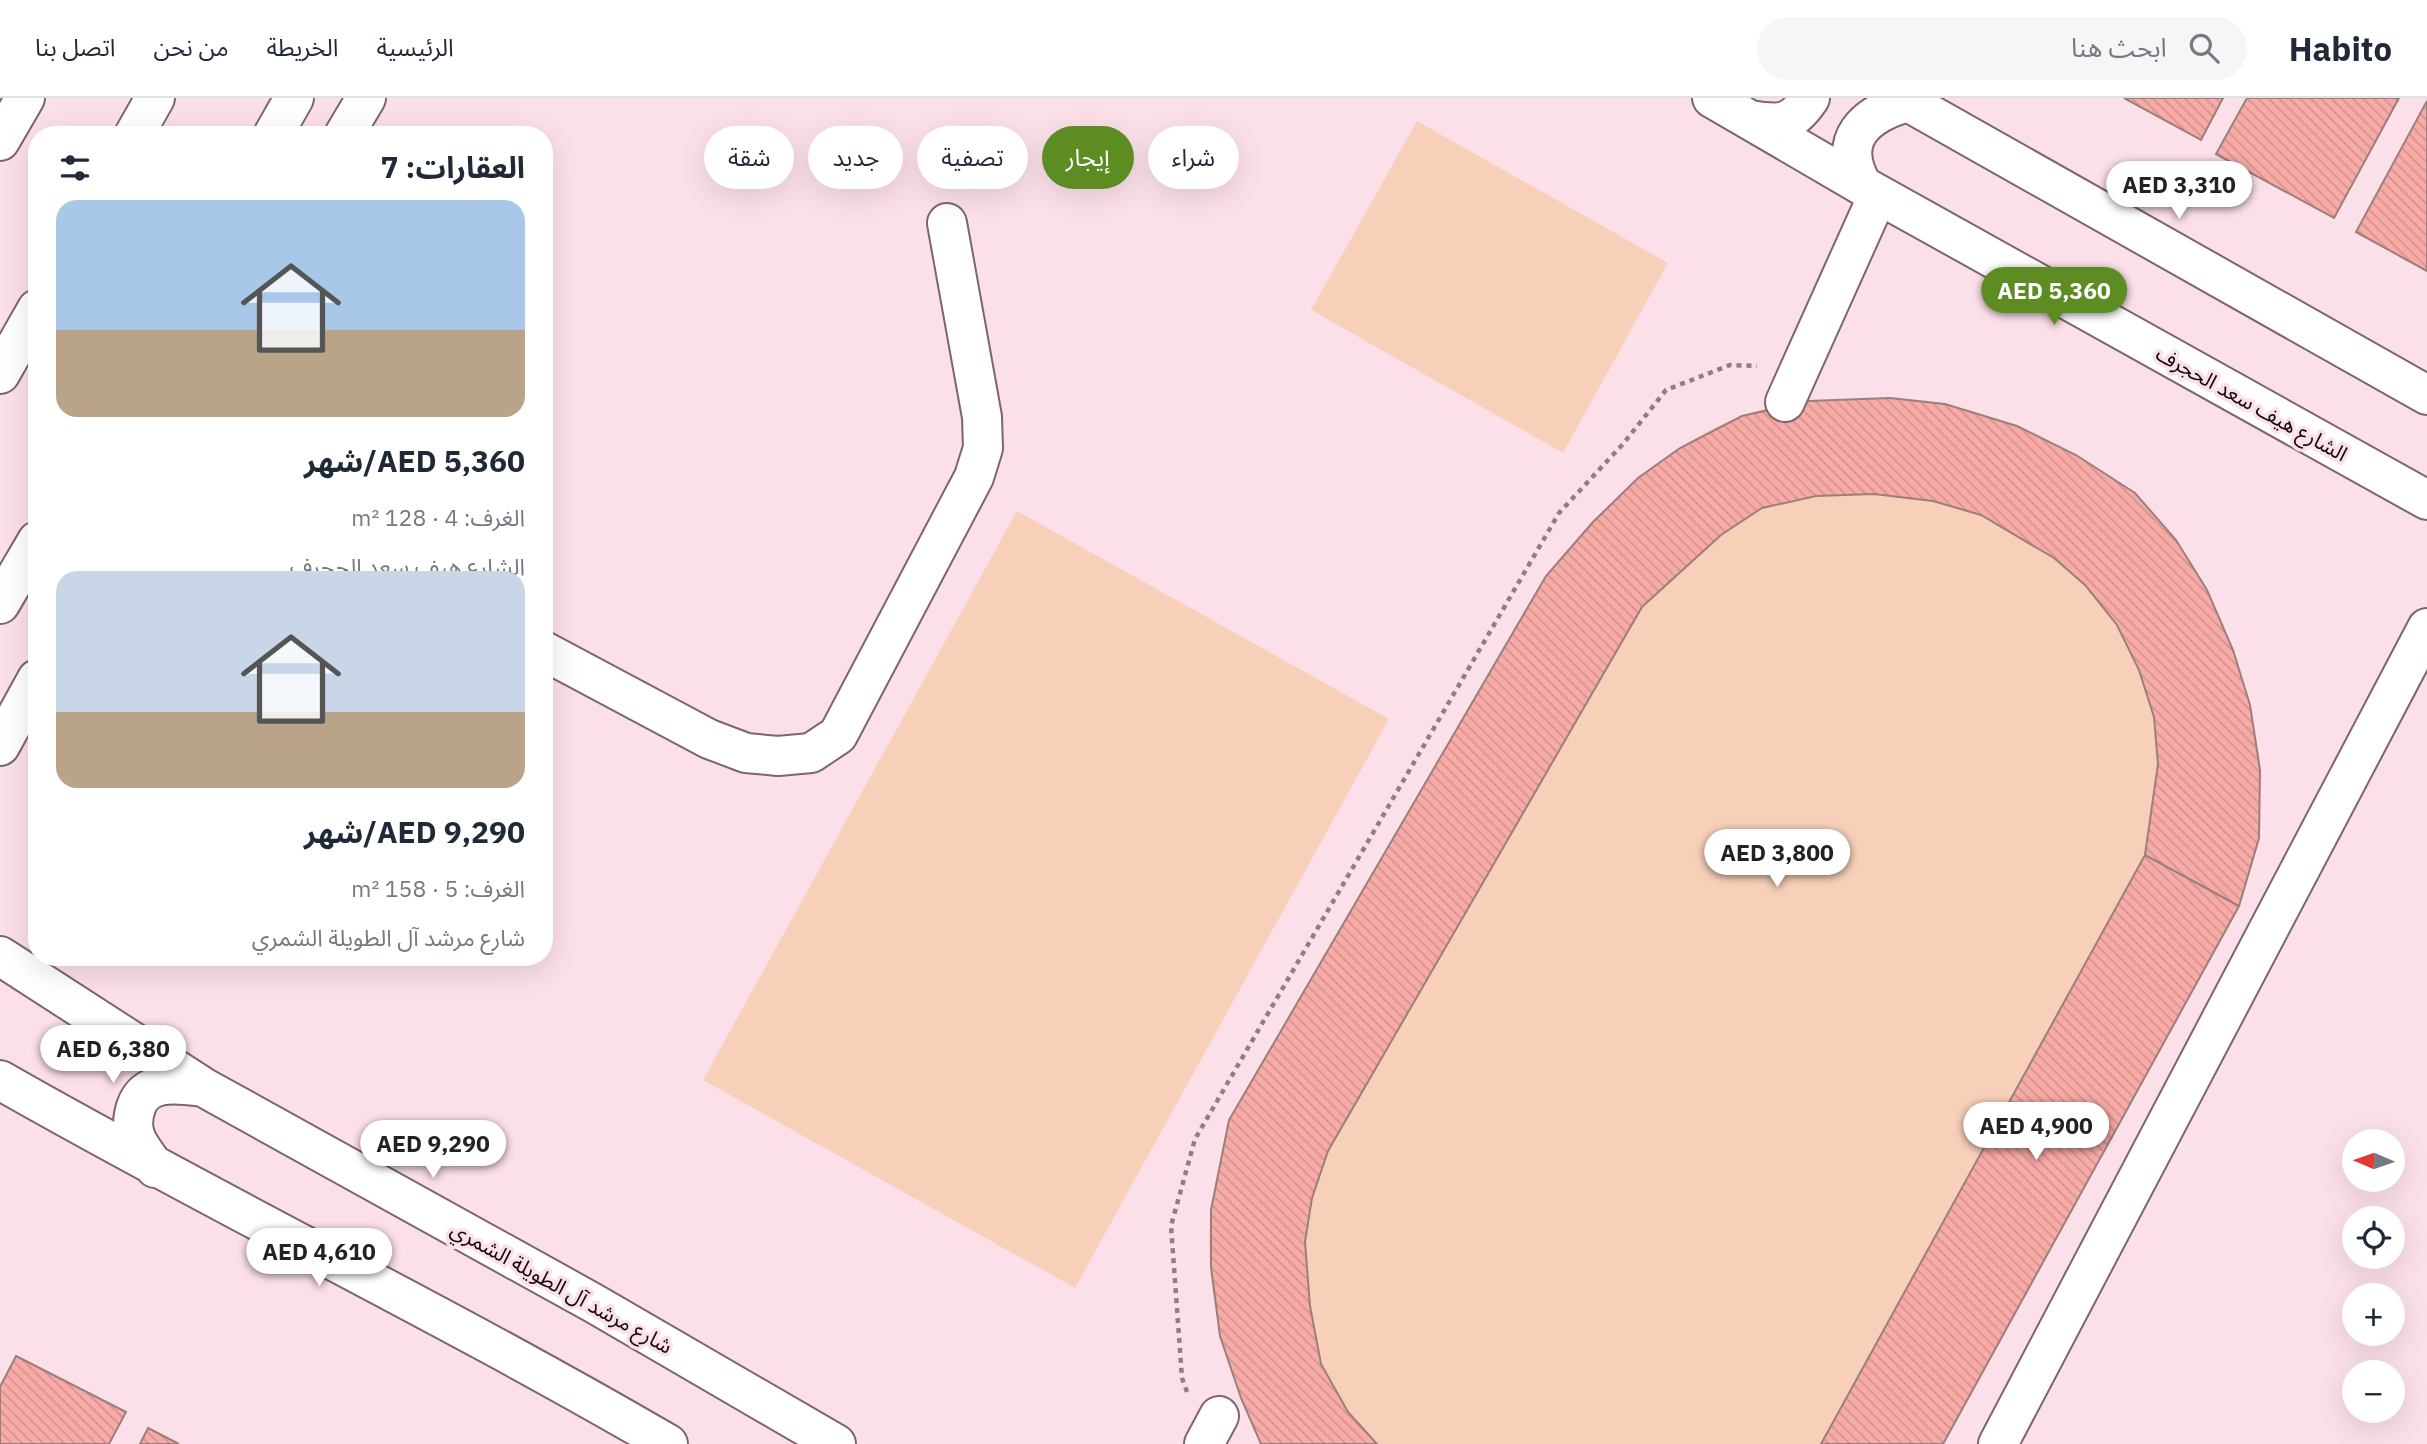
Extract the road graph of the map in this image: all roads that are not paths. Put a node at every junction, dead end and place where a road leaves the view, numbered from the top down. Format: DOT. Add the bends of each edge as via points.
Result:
graph roads {
  1 [pos="25,98"];
  2 [pos="155,98"];
  3 [pos="294,98"];
  4 [pos="366,98"];
  5 [pos="1712,98"];
  6 [pos="1811,98"];
  7 [pos="1905,100"];
  8 [pos="1751,120"];
  9 [pos="139,126"];
  10 [pos="278,126"];
  11 [pos="349,126"];
  12 [pos="0,141"];
  13 [pos="1870,190"];
  14 [pos="947,223"];
  15 [pos="28,325"];
  16 [pos="0,374"];
  17 [pos="1792,386"];
  18 [pos="2427,395"];
  19 [pos="2427,500"];
  20 [pos="28,551"];
  21 [pos="6,576"];
  22 [pos="2427,628"];
  23 [pos="553,656"];
  24 [pos="28,695"];
  25 [pos="0,746"];
  26 [pos="0,956"];
  27 [pos="0,1080"];
  28 [pos="203,1087"];
  29 [pos="155,1168"];
  30 [pos="668,1444"];
  31 [pos="836,1444"];
  32 [pos="1998,1444"];
  1 -- 12 [label="main road"];
  2 -- 9 [label="main road"];
  3 -- 10 [label="main road"];
  4 -- 11 [label="main road"];
  5 -- 8 [label="main road, الشارع هيف سعد الحجرف"];
  6 -- 8 [label="main road" via="1799,114 1778,125"];
  7 -- 13 [label="main road" via="1864,121 1855,136 1854,172"];
  7 -- 18 [label="main road"];
  8 -- 13 [label="main road, الشارع هيف سعد الحجرف"];
  13 -- 17 [label="main road"];
  13 -- 19 [label="main road, الشارع هيف سعد الحجرف"];
  14 -- 23 [label="main road" via="982,417 983,448 974,477 838,735 811,752 746,753 709,739"];
  15 -- 16 [label="main road"];
  20 -- 21 [label="main road"];
  22 -- 32 [label="main road"];
  24 -- 25 [label="main road"];
  26 -- 28 [label="main road, شارع مرشد آل الطويلة الشمري"];
  27 -- 29 [label="main road"];
  28 -- 29 [label="main road" via="161,1085 147,1090 138,1101 133,1116 135,1135"];
  28 -- 31 [label="main road, شارع مرشد آل الطويلة الشمري" via="595,1304"];
  29 -- 30 [label="main road"];
}
